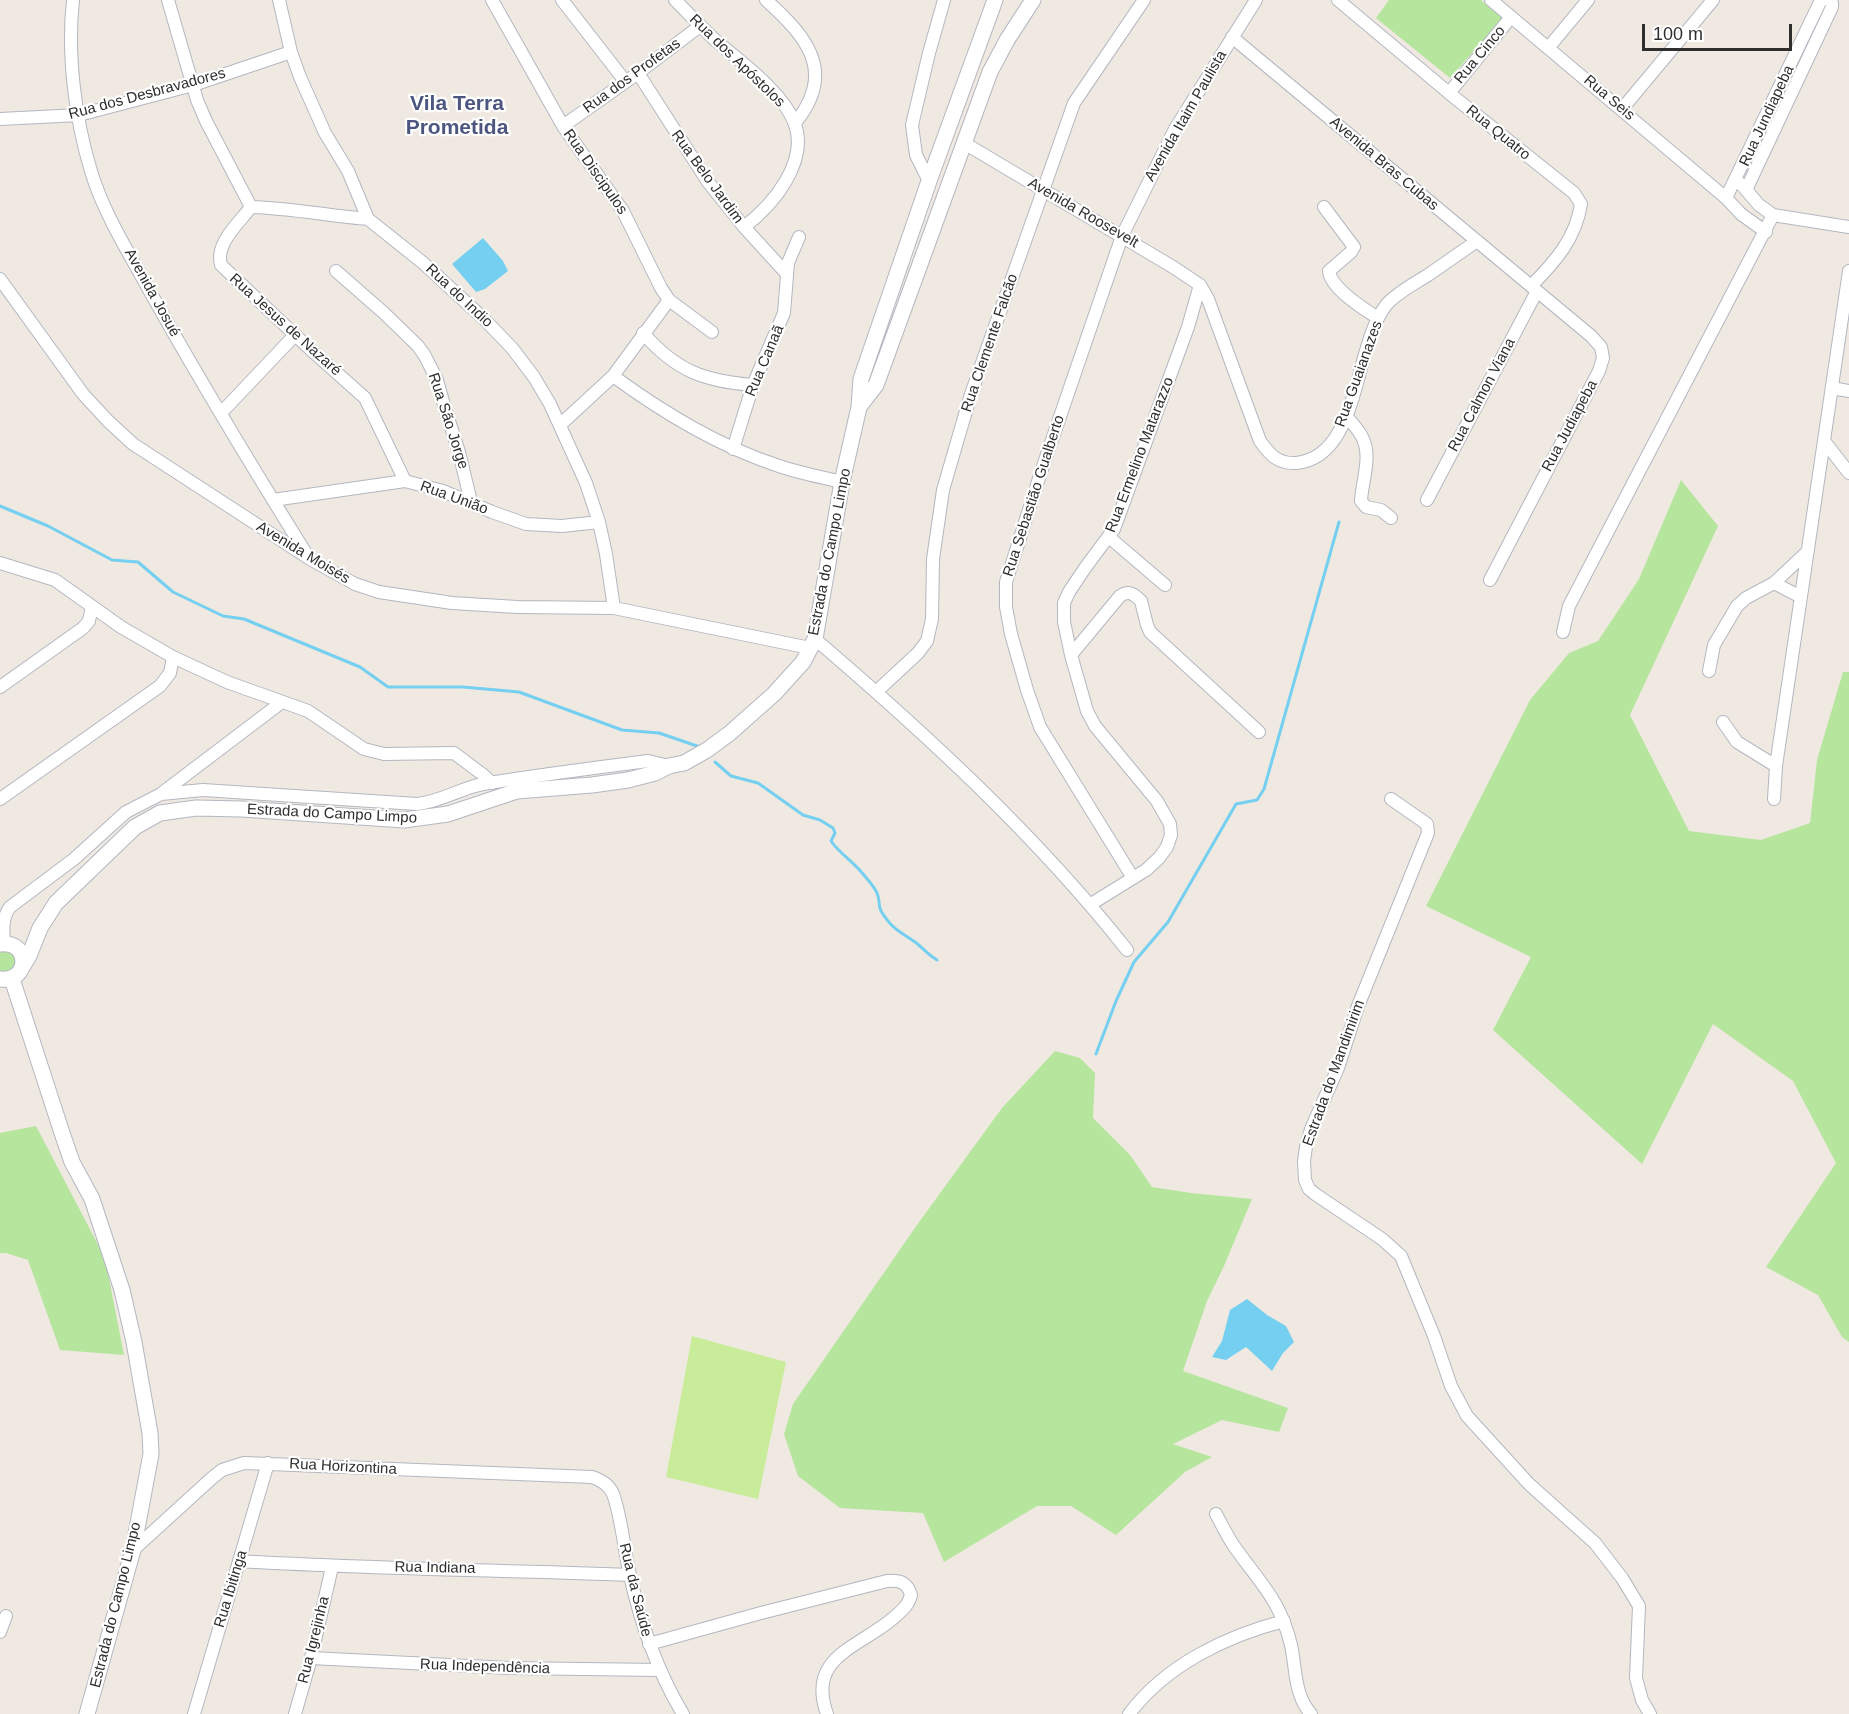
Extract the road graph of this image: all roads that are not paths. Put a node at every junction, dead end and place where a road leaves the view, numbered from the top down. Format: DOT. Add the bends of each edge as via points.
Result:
graph roads {
  1 [pos="73,0"];
  2 [pos="168,0"];
  3 [pos="279,0"];
  4 [pos="562,0"];
  5 [pos="675,0"];
  6 [pos="766,0"];
  7 [pos="944,0"];
  8 [pos="995,0"];
  9 [pos="1034,0"];
  10 [pos="1144,0"];
  11 [pos="1256,0"];
  12 [pos="1338,0"];
  13 [pos="1491,0"];
  14 [pos="1588,0"];
  15 [pos="1713,0"];
  16 [pos="1821,0"];
  17 [pos="1829,0"];
  18 [pos="494,1"];
  19 [pos="1511,17"];
  20 [pos="700,26"];
  21 [pos="1232,37"];
  22 [pos="1549,47"];
  23 [pos="291,52"];
  24 [pos="638,73"];
  25 [pos="625,81"];
  26 [pos="193,85"];
  27 [pos="1449,93"];
  28 [pos="1622,109"];
  29 [pos="79,115"];
  30 [pos="0,119"];
  31 [pos="795,123"];
  32 [pos="563,126"];
  33 [pos="964,143"];
  34 [pos="1737,179"];
  35 [pos="928,181"];
  36 [pos="1043,190"];
  37 [pos="1746,190"];
  38 [pos="1726,198"];
  39 [pos="251,207"];
  40 [pos="1324,207"];
  41 [pos="1773,215"];
  42 [pos="368,219"];
  43 [pos="744,227"];
  44 [pos="1849,227"];
  45 [pos="1766,232"];
  46 [pos="1122,236"];
  47 [pos="799,237"];
  48 [pos="1477,242"];
  49 [pos="336,271"];
  50 [pos="1849,271"];
  51 [pos="786,273"];
  52 [pos="0,279"];
  53 [pos="1200,285"];
  54 [pos="1534,288"];
  55 [pos="669,300"];
  56 [pos="1846,309"];
  57 [pos="1378,318"];
  58 [pos="712,332"];
  59 [pos="644,333"];
  60 [pos="295,335"];
  61 [pos="612,376"];
  62 [pos="753,385"];
  63 [pos="1832,388"];
  64 [pos="1849,391"];
  65 [pos="859,407"];
  66 [pos="221,414"];
  67 [pos="1346,416"];
  68 [pos="561,424"];
  69 [pos="1824,441"];
  70 [pos="733,448"];
  71 [pos="1849,473"];
  72 [pos="405,481"];
  73 [pos="842,483"];
  74 [pos="273,500"];
  75 [pos="1427,500"];
  76 [pos="471,502"];
  77 [pos="1391,518"];
  78 [pos="599,522"];
  79 [pos="1110,538"];
  80 [pos="1808,551"];
  81 [pos="310,559"];
  82 [pos="0,563"];
  83 [pos="1490,580"];
  84 [pos="1774,583"];
  85 [pos="1165,585"];
  86 [pos="1801,597"];
  87 [pos="92,606"];
  88 [pos="614,608"];
  89 [pos="1563,632"];
  90 [pos="812,644"];
  91 [pos="1071,655"];
  92 [pos="173,657"];
  93 [pos="1709,671"];
  94 [pos="0,687"];
  95 [pos="876,692"];
  96 [pos="282,702"];
  97 [pos="1723,722"];
  98 [pos="1259,732"];
  99 [pos="669,766"];
  100 [pos="1776,766"];
  101 [pos="492,783"];
  102 [pos="161,794"];
  103 [pos="0,799"];
  104 [pos="1391,799"];
  105 [pos="1773,799"];
  106 [pos="1133,878"];
  107 [pos="1090,904"];
  108 [pos="2,944"];
  109 [pos="1127,950"];
  110 [pos="23,966"];
  111 [pos="6,979"];
  112 [pos="268,1463"];
  113 [pos="586,1477"];
  114 [pos="1216,1514"];
  115 [pos="133,1550"];
  116 [pos="239,1562"];
  117 [pos="332,1567"];
  118 [pos="630,1575"];
  119 [pos="6,1616"];
  120 [pos="1284,1621"];
  121 [pos="0,1632"];
  122 [pos="648,1644"];
  123 [pos="311,1658"];
  124 [pos="659,1670"];
  125 [pos="87,1714"];
  126 [pos="194,1714"];
  127 [pos="295,1714"];
  128 [pos="683,1714"];
  129 [pos="827,1714"];
  130 [pos="1129,1714"];
  131 [pos="1311,1714"];
  132 [pos="1650,1714"];
  1 -- 29 [label="street, Avenida Josué" via="71,53"];
  2 -- 26 [label="street"];
  3 -- 23 [label="street, Rua do Indio"];
  4 -- 25 [label="street"];
  5 -- 20 [label="street, Rua dos Apóstolos"];
  6 -- 31 [label="street" via="801,35 814,64 814,91"];
  7 -- 35 [label="street" via="912,125 916,155"];
  8 -- 35 [label="street, Estrada do Campo Limpo"];
  9 -- 33 [label="street, Estrada do Campo Limpo" via="996,59"];
  10 -- 36 [label="street, Rua Clemente Falcão" via="1078,95"];
  11 -- 21 [label="street, Avenida Itaim Paulista"];
  12 -- 27 [label="street, Rua Quatro"];
  13 -- 19 [label="street, Rua Seis"];
  14 -- 22 [label="street"];
  15 -- 28 [label="street"];
  16 -- 34 [label="street, Rua Jundiapeba"];
  17 -- 37 [label="street" via="1832,8"];
  18 -- 32 [label="street, Rua Discipulos"];
  19 -- 22 [label="street, Rua Seis"];
  19 -- 27 [label="street, Rua Cinco"];
  20 -- 24 [label="street, Rua dos Profetas"];
  20 -- 31 [label="street, Rua dos Apóstolos" via="767,87"];
  21 -- 46 [label="street, Avenida Itaim Paulista" via="1175,129"];
  21 -- 48 [label="street, Avenida Bras Cubas"];
  22 -- 28 [label="street, Rua Seis"];
  23 -- 26 [label="street, Rua dos Desbravadores"];
  23 -- 42 [label="street, Rua do Indio" via="317,118 348,171"];
  24 -- 25 [label="street, Rua dos Profetas"];
  24 -- 43 [label="street, Rua Belo Jardim" via="685,148"];
  25 -- 32 [label="street, Rua dos Profetas"];
  26 -- 29 [label="street, Rua dos Desbravadores"];
  26 -- 39 [label="street" via="206,121"];
  27 -- 54 [label="street, Rua Quatro" via="1574,194 1581,204 1564,248"];
  28 -- 38 [label="street, Rua Seis"];
  29 -- 30 [label="street, Rua dos Desbravadores"];
  29 -- 66 [label="street, Avenida Josué" via="91,172 106,209"];
  31 -- 43 [label="street" via="795,155 788,177 769,205"];
  32 -- 55 [label="street, Rua Discipulos" via="623,211"];
  33 -- 36 [label="street, Avenida Roosevelt"];
  33 -- 65 [label="street, Estrada do Campo Limpo" via="876,385"];
  34 -- 37 [label="street"];
  34 -- 38 [label="street, Rua Jundiapeba"];
  35 -- 65 [label="street, Estrada do Campo Limpo" via="861,380"];
  36 -- 46 [label="street, Avenida Roosevelt"];
  36 -- 95 [label="street, Rua Clemente Falcão" via="947,470 933,559 931,631 918,653"];
  37 -- 41 [label="street"];
  38 -- 45 [label="street, Rua Seis"];
  39 -- 42 [label="street"];
  39 -- 60 [label="street, Rua Jesus de Nazaré" via="224,243 219,257 221,265"];
  40 -- 57 [label="street" via="1354,247 1329,271 1330,278"];
  41 -- 44 [label="street"];
  41 -- 45 [label="street"];
  42 -- 68 [label="street, Rua do Indio" via="447,284 512,348"];
  43 -- 51 [label="street, Rua Belo Jardim"];
  45 -- 89 [label="street" via="1569,606"];
  46 -- 53 [label="street, Avenida Roosevelt"];
  46 -- 106 [label="street, Rua Sebastião Gualberto" via="1009,568 1005,592 1014,643 1040,727"];
  47 -- 51 [label="street, Rua Canaã"];
  48 -- 54 [label="street, Avenida Bras Cubas"];
  48 -- 57 [label="street, Rua Guaianazes" via="1407,288"];
  49 -- 76 [label="street, Rua São Jorge" via="425,356 450,424"];
  50 -- 56 [label="street"];
  51 -- 62 [label="street, Rua Canaã" via="784,314"];
  52 -- 81 [label="street, Avenida Moisés" via="83,394 108,422 133,444"];
  53 -- 67 [label="street, Rua Guaianazes" via="1268,453 1284,463 1317,457 1336,438"];
  53 -- 79 [label="street, Rua Ermelino Matarazzo"];
  54 -- 75 [label="street, Rua Calmon Viana"];
  54 -- 83 [label="street, Rua Judiapeba" via="1591,336 1601,347 1603,358"];
  55 -- 58 [label="street, Rua Discipulos"];
  55 -- 59 [label="street"];
  56 -- 63 [label="street"];
  57 -- 67 [label="street, Rua Guaianazes"];
  59 -- 61 [label="street"];
  59 -- 62 [label="street" via="671,361 686,370 716,381"];
  60 -- 66 [label="street"];
  60 -- 72 [label="street, Rua Jesus de Nazaré" via="365,398"];
  61 -- 68 [label="street"];
  61 -- 70 [label="street" via="660,409"];
  62 -- 70 [label="street, Rua Canaã"];
  63 -- 64 [label="street"];
  63 -- 69 [label="street"];
  65 -- 73 [label="street, Estrada do Campo Limpo"];
  66 -- 74 [label="street, Avenida Josué"];
  67 -- 77 [label="street" via="1365,447 1361,501"];
  68 -- 78 [label="street, Rua do Indio"];
  69 -- 71 [label="street"];
  69 -- 80 [label="street"];
  70 -- 73 [label="street" via="781,467"];
  72 -- 74 [label="street, Rua União"];
  72 -- 76 [label="street, Rua União"];
  73 -- 90 [label="street, Estrada do Campo Limpo"];
  74 -- 81 [label="street, Avenida Josué"];
  76 -- 78 [label="street, Rua União" via="526,524"];
  78 -- 88 [label="street, Rua do Indio"];
  79 -- 85 [label="street"];
  79 -- 91 [label="street, Rua Ermelino Matarazzo" via="1085,568 1064,603"];
  80 -- 84 [label="street"];
  80 -- 86 [label="street"];
  81 -- 88 [label="street, Avenida Moisés" via="355,584 416,599 517,607"];
  82 -- 87 [label="street" via="55,580"];
  84 -- 86 [label="street"];
  84 -- 93 [label="street" via="1737,606 1714,645"];
  86 -- 100 [label="street"];
  87 -- 92 [label="street"];
  87 -- 94 [label="street" via="83,628"];
  88 -- 90 [label="street, Avenida Moisés"];
  90 -- 95 [label="street"];
  90 -- 99 [label="street, Estrada do Campo Limpo" via="793,674 730,733 684,763"];
  91 -- 98 [label="street" via="1120,596 1131,593 1141,601 1150,632"];
  91 -- 106 [label="street, Rua Ermelino Matarazzo" via="1095,726 1157,801 1170,824 1167,847"];
  92 -- 96 [label="street"];
  92 -- 103 [label="street" via="170,673 160,686"];
  95 -- 107 [label="street" via="1026,833"];
  96 -- 101 [label="street" via="308,711 364,749 384,754 454,753"];
  96 -- 102 [label="street"];
  97 -- 100 [label="street" via="1737,742"];
  99 -- 101 [label="street" via="648,761"];
  99 -- 110 [label="street, Estrada do Campo Limpo" via="628,780 517,791 421,819 196,808 160,813 135,827 56,903"];
  100 -- 105 [label="street"];
  101 -- 102 [label="street" via="417,804 203,790"];
  102 -- 108 [label="street" via="126,812 74,859 10,907"];
  104 -- 132 [label="street, Estrada do Mandimirim" via="1427,824 1428,833 1311,1129 1304,1161 1305,1180 1315,1194 1401,1256 1451,1386 1467,1416 1529,1484 1595,1543 1622,1578 1639,1606 1636,1678"];
  106 -- 107 [label="street, Rua Ermelino Matarazzo"];
  107 -- 109 [label="street"];
  108 -- 110 [label="street" via="18,949"];
  110 -- 111 [label="street, Estrada do Campo Limpo" via="17,976"];
  111 -- 115 [label="street, Estrada do Campo Limpo" via="72,1162 92,1199 122,1290 134,1342 151,1454"];
  112 -- 113 [label="street, Rua Horizontina"];
  112 -- 115 [label="street, Rua Horizontina" via="244,1463 222,1470"];
  112 -- 116 [label="street, Rua Ibitinga"];
  113 -- 118 [label="street, Rua da Saúde" via="605,1483 614,1495"];
  114 -- 120 [label="street" via="1233,1545 1273,1597"];
  115 -- 125 [label="street, Estrada do Campo Limpo"];
  116 -- 117 [label="street, Rua Indiana"];
  116 -- 126 [label="street, Rua Ibitinga"];
  117 -- 118 [label="street, Rua Indiana"];
  117 -- 123 [label="street, Rua Igrejinha"];
  118 -- 122 [label="street, Rua da Saúde"];
  119 -- 121 [label="street"];
  120 -- 130 [label="street" via="1231,1639 1187,1662 1167,1675"];
  120 -- 131 [label="street" via="1301,1699"];
  122 -- 124 [label="street, Rua da Saúde"];
  122 -- 129 [label="street" via="901,1580 911,1595 906,1607 829,1665 821,1689"];
  123 -- 124 [label="street, Rua Independência" via="509,1668"];
  123 -- 127 [label="street, Rua Igrejinha"];
  124 -- 128 [label="street, Rua da Saúde"];
}
